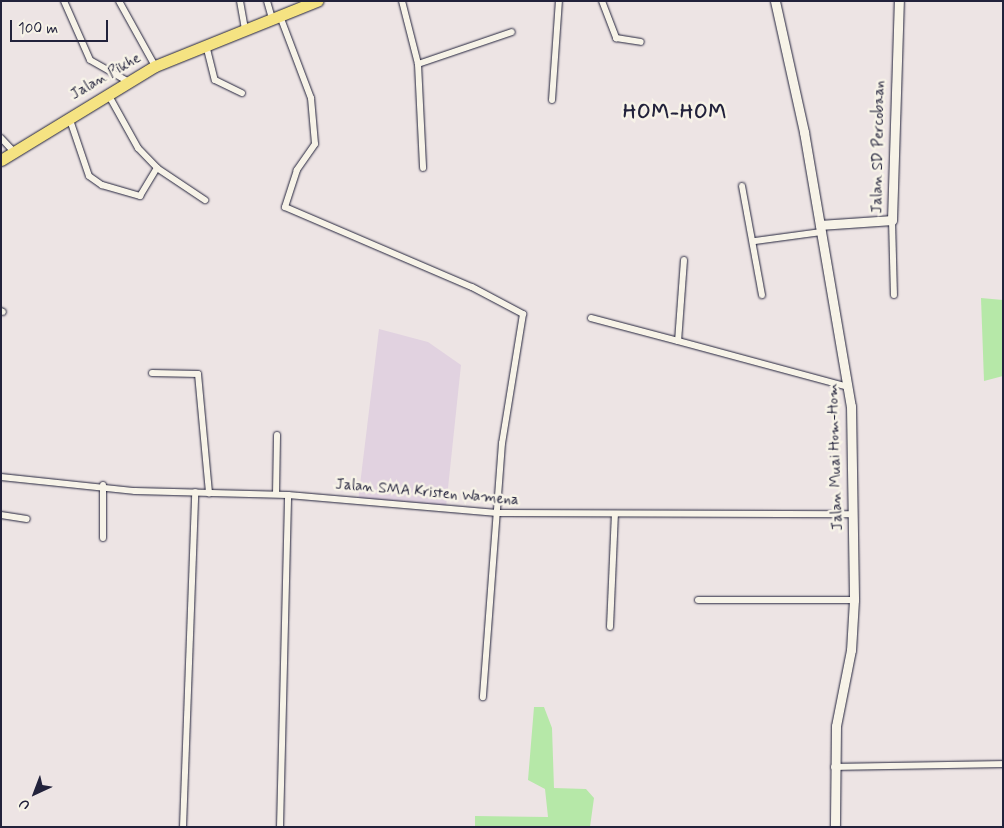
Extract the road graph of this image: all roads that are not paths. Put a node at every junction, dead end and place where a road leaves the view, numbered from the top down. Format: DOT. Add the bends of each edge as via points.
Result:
graph roads {
  1 [pos="64,1"];
  2 [pos="119,1"];
  3 [pos="240,1"];
  4 [pos="267,1"];
  5 [pos="317,1"];
  6 [pos="402,1"];
  7 [pos="559,1"];
  8 [pos="602,1"];
  9 [pos="774,1"];
  10 [pos="899,1"];
  11 [pos="276,17"];
  12 [pos="245,29"];
  13 [pos="512,32"];
  14 [pos="641,42"];
  15 [pos="206,45"];
  16 [pos="418,64"];
  17 [pos="155,66"];
  18 [pos="129,82"];
  19 [pos="242,93"];
  20 [pos="108,94"];
  21 [pos="552,100"];
  22 [pos="69,116"];
  23 [pos="1,138"];
  24 [pos="13,151"];
  25 [pos="1,160"];
  26 [pos="157,168"];
  27 [pos="423,168"];
  28 [pos="742,186"];
  29 [pos="205,200"];
  30 [pos="892,220"];
  31 [pos="820,229"];
  32 [pos="755,241"];
  33 [pos="684,260"];
  34 [pos="762,295"];
  35 [pos="894,295"];
  36 [pos="591,318"];
  37 [pos="678,341"];
  38 [pos="152,373"];
  39 [pos="848,388"];
  40 [pos="278,435"];
  41 [pos="1,477"];
  42 [pos="103,485"];
  43 [pos="195,492"];
  44 [pos="208,493"];
  45 [pos="276,494"];
  46 [pos="288,495"];
  47 [pos="497,513"];
  48 [pos="615,514"];
  49 [pos="852,514"];
  50 [pos="1,515"];
  51 [pos="27,520"];
  52 [pos="103,538"];
  53 [pos="698,600"];
  54 [pos="854,600"];
  55 [pos="610,627"];
  56 [pos="483,698"];
  57 [pos="1003,764"];
  58 [pos="834,767"];
  59 [pos="183,827"];
  60 [pos="280,827"];
  61 [pos="835,827"];
  1 -- 18 [label="street" via="90,60"];
  2 -- 17 [label="street"];
  3 -- 12 [label="street"];
  4 -- 11 [label="street"];
  5 -- 11 [label="highway, Jalan Pikhe"];
  6 -- 16 [label="street"];
  7 -- 21 [label="street"];
  8 -- 14 [label="street" via="616,38"];
  9 -- 31 [label="street, Jalan Muai Hom-Hom"];
  10 -- 30 [label="street, Jalan SD Percobaan"];
  11 -- 12 [label="highway, Jalan Pikhe"];
  11 -- 47 [label="street" via="311,98 315,144 299,165 285,208 472,287 523,314 502,443"];
  12 -- 15 [label="highway, Jalan Pikhe"];
  13 -- 16 [label="street"];
  15 -- 17 [label="highway, Jalan Pikhe"];
  15 -- 19 [label="street" via="215,80"];
  16 -- 27 [label="street"];
  17 -- 18 [label="highway, Jalan Pikhe"];
  18 -- 20 [label="highway, Jalan Pikhe"];
  20 -- 22 [label="highway, Jalan Pikhe"];
  20 -- 26 [label="street" via="138,148"];
  22 -- 24 [label="highway, Jalan Pikhe"];
  22 -- 26 [label="street" via="88,176 102,185 140,196"];
  23 -- 24 [label="street"];
  24 -- 25 [label="highway, Jalan Pikhe"];
  26 -- 29 [label="street"];
  28 -- 32 [label="street"];
  30 -- 31 [label="street, Jalan SD Percobaan"];
  30 -- 35 [label="street"];
  31 -- 32 [label="street"];
  31 -- 39 [label="street, Jalan Muai Hom-Hom"];
  32 -- 34 [label="street"];
  33 -- 37 [label="street"];
  36 -- 37 [label="street"];
  37 -- 39 [label="street"];
  38 -- 44 [label="street" via="198,374"];
  39 -- 49 [label="street, Jalan Muai Hom-Hom"];
  40 -- 45 [label="street"];
  41 -- 42 [label="street, Jalan SMA Kristen Wamena"];
  42 -- 43 [label="street, Jalan SMA Kristen Wamena" via="135,491"];
  42 -- 52 [label="street"];
  43 -- 44 [label="street, Jalan SMA Kristen Wamena"];
  43 -- 59 [label="street"];
  44 -- 45 [label="street, Jalan SMA Kristen Wamena"];
  45 -- 46 [label="street, Jalan SMA Kristen Wamena"];
  46 -- 47 [label="street, Jalan SMA Kristen Wamena"];
  46 -- 60 [label="street"];
  47 -- 48 [label="street, Jalan SMA Kristen Wamena"];
  47 -- 56 [label="street"];
  48 -- 49 [label="street, Jalan SMA Kristen Wamena"];
  48 -- 55 [label="street"];
  49 -- 54 [label="street, Jalan Muai Hom-Hom"];
  50 -- 51 [label="street"];
  53 -- 54 [label="street"];
  54 -- 58 [label="street, Jalan Muai Hom-Hom"];
  57 -- 58 [label="street"];
  58 -- 61 [label="street, Jalan Muai Hom-Hom"];
}
